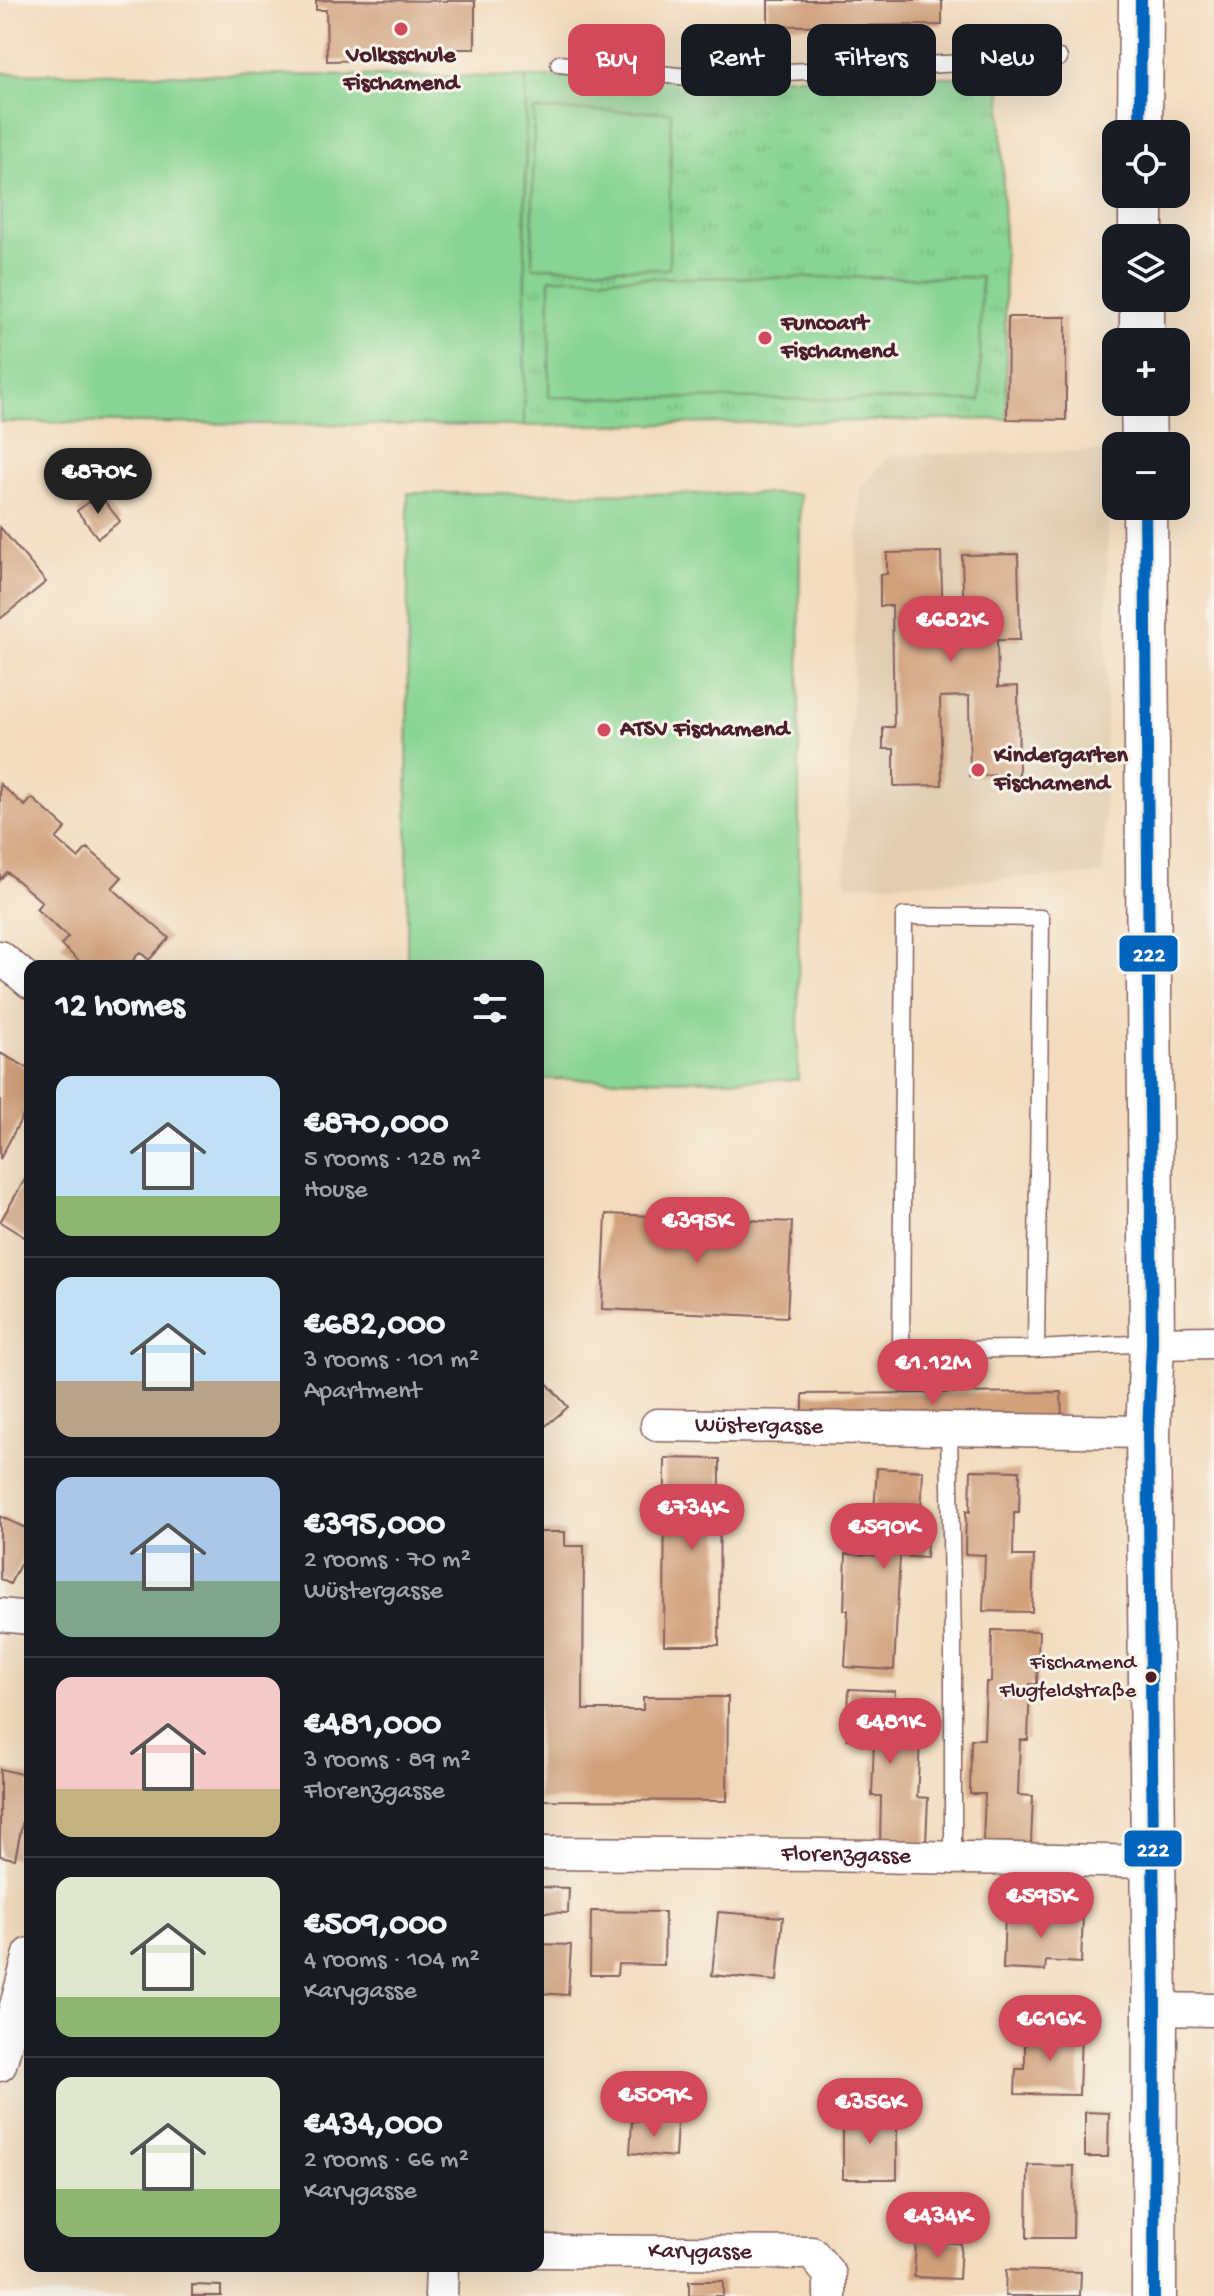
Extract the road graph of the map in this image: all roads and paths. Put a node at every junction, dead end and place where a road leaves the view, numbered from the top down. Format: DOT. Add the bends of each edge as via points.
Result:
graph roads {
  1 [pos="1141,0"];
  2 [pos="952,63"];
  3 [pos="559,64"];
  4 [pos="1140,120"];
  5 [pos="1145,520"];
  6 [pos="0,957"];
  7 [pos="24,977"];
  8 [pos="1214,1342"];
  9 [pos="1152,1343"];
  10 [pos="1036,1349"];
  11 [pos="657,1425"];
  12 [pos="949,1430"];
  13 [pos="1148,1432"];
  14 [pos="0,1615"];
  15 [pos="24,1617"];
  16 [pos="544,1853"];
  17 [pos="953,1858"];
  18 [pos="1153,1862"];
  19 [pos="24,1976"];
  20 [pos="1155,2009"];
  21 [pos="1214,2010"];
  22 [pos="0,2065"];
  23 [pos="544,2251"];
  24 [pos="442,2272"];
  25 [pos="441,2296"];
  26 [pos="830,2296"];
  27 [pos="1154,2296"];
  1 -- 4 [label="main road"];
  2 -- 3 [label="lane" via="689,77"];
  5 -- 9 [label="main road"];
  6 -- 7 [label="street"];
  8 -- 9 [label="street"];
  9 -- 10 [label="lane"];
  9 -- 13 [label="main road"];
  10 -- 10 [label="lane" via="901,1350 904,916 1041,918"];
  11 -- 12 [label="street, Wüstergasse"];
  12 -- 13 [label="street, Wüstergasse"];
  12 -- 17 [label="lane"];
  13 -- 18 [label="main road"];
  14 -- 15 [label="street"];
  16 -- 17 [label="street, Florenzgasse"];
  17 -- 18 [label="street, Florenzgasse"];
  18 -- 20 [label="main road"];
  19 -- 22 [label="street"];
  20 -- 21 [label="street"];
  20 -- 27 [label="main road"];
  23 -- 26 [label="street, Karygasse" via="812,2253 830,2275"];
  24 -- 25 [label="street"];
}
